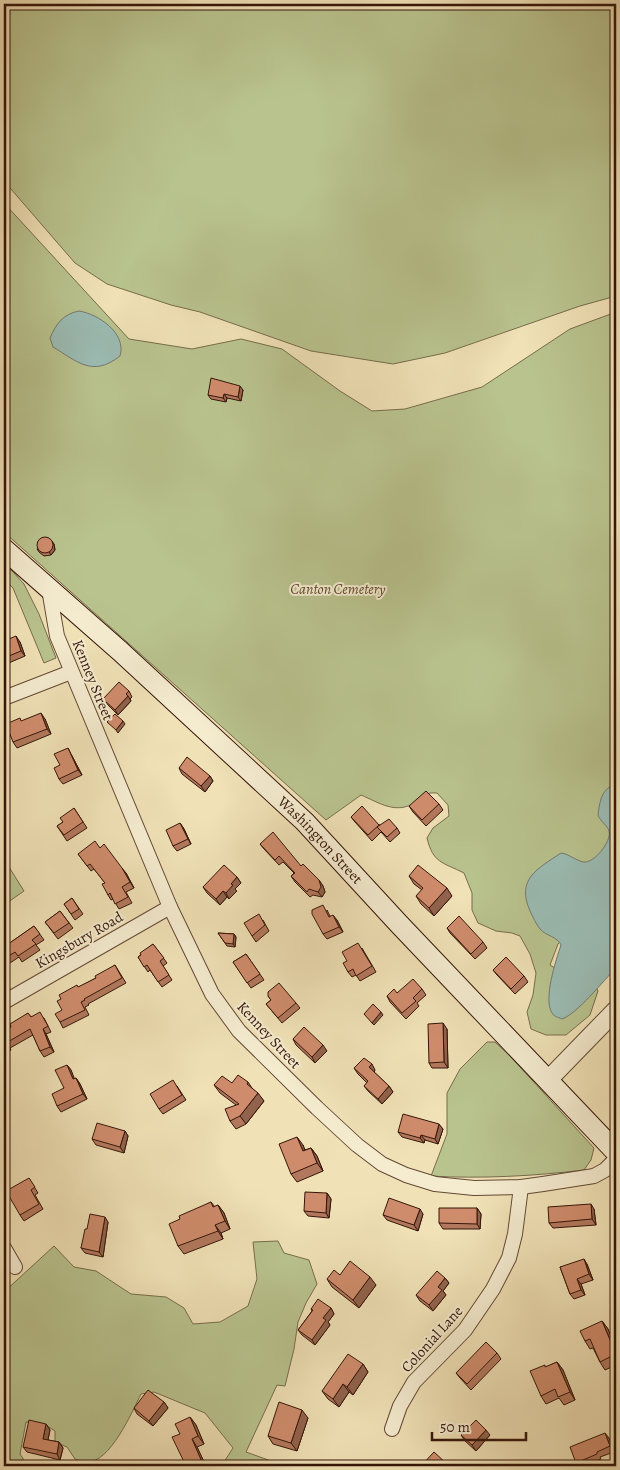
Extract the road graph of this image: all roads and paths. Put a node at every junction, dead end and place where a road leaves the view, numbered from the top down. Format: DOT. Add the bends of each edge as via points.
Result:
graph roads {
  1 [pos="4,549"];
  2 [pos="49,589"];
  3 [pos="71,672"];
  4 [pos="4,698"];
  5 [pos="170,907"];
  6 [pos="4,1002"];
  7 [pos="616,1010"];
  8 [pos="548,1080"];
  9 [pos="616,1152"];
  10 [pos="616,1159"];
  11 [pos="520,1187"];
  12 [pos="4,1248"];
  13 [pos="16,1267"];
  14 [pos="392,1429"];
  1 -- 2 [label="main road, Washington Street"];
  2 -- 3 [label="street, Kenney Street" via="57,636"];
  2 -- 8 [label="main road, Washington Street" via="305,822"];
  3 -- 4 [label="street"];
  3 -- 5 [label="street, Kenney Street"];
  5 -- 6 [label="street, Kingsbury Road"];
  5 -- 11 [label="street, Kenney Street" via="212,994 239,1031 357,1146 382,1164 435,1184 474,1188"];
  7 -- 8 [label="street"];
  8 -- 9 [label="main road, Washington Street"];
  10 -- 11 [label="street, Kenney Street" via="594,1176"];
  11 -- 14 [label="street, Colonial Lane" via="509,1258 493,1290 465,1330 414,1382 400,1406"];
  12 -- 13 [label="street"];
}
